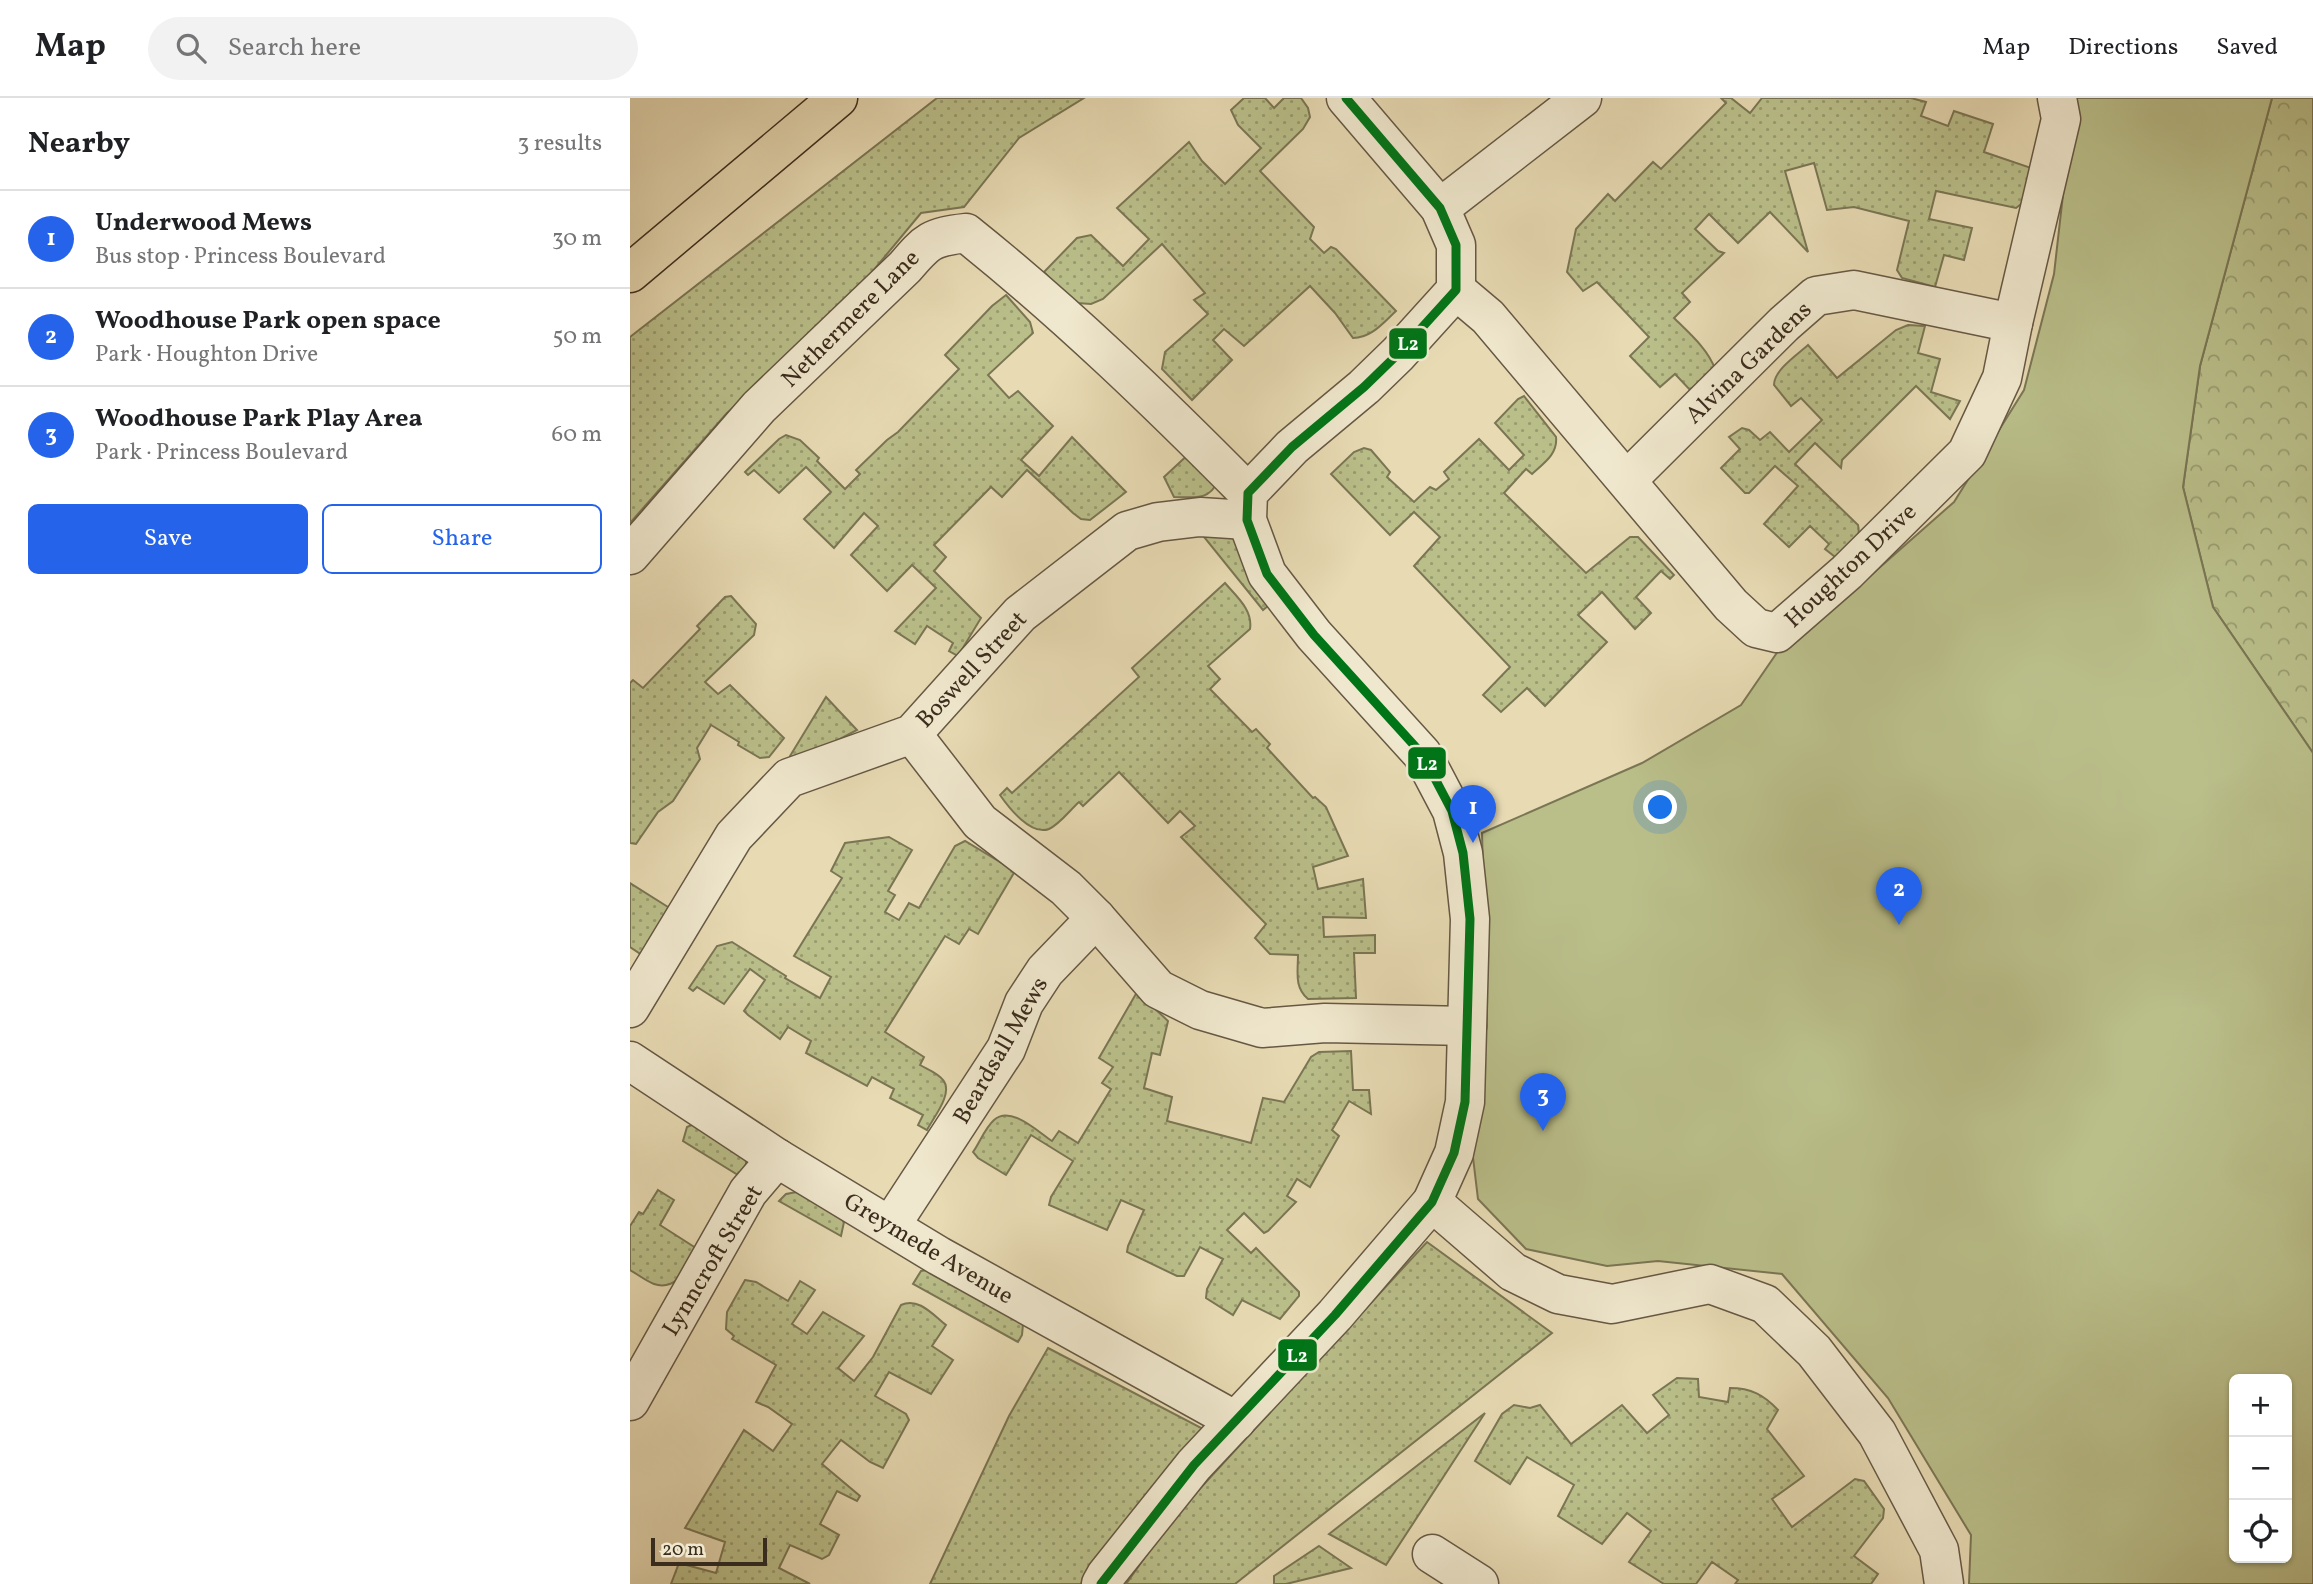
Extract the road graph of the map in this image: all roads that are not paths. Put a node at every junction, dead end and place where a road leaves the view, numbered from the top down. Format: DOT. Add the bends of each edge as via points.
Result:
graph roads {
  1 [pos="838,98"];
  2 [pos="1346,98"];
  3 [pos="1582,98"];
  4 [pos="2057,98"];
  5 [pos="1440,208"];
  6 [pos="630,273"];
  7 [pos="1456,290"];
  8 [pos="2013,323"];
  9 [pos="1627,480"];
  10 [pos="1248,507"];
  11 [pos="630,555"];
  12 [pos="912,734"];
  13 [pos="1096,918"];
  14 [pos="630,1008"];
  15 [pos="1467,1026"];
  16 [pos="630,1061"];
  17 [pos="777,1157"];
  18 [pos="1432,1202"];
  19 [pos="891,1225"];
  20 [pos="630,1401"];
  21 [pos="1236,1422"];
  22 [pos="1432,1554"];
  23 [pos="1101,1584"];
  24 [pos="1479,1584"];
  25 [pos="1944,1584"];
  1 -- 6 [label="main road"];
  2 -- 5 [label="street"];
  3 -- 5 [label="street"];
  4 -- 8 [label="street, Houghton Drive" via="2061,119"];
  5 -- 7 [label="street" via="1456,244"];
  7 -- 9 [label="street, Houghton Drive" via="1488,317"];
  7 -- 10 [label="street" via="1364,387 1292,447"];
  8 -- 9 [label="street, Alvina Gardens" via="1854,290 1816,296"];
  8 -- 9 [label="street, Houghton Drive" via="2002,378 1967,453 1847,572 1777,633 1756,628 1731,604"];
  10 -- 11 [label="street, Nethermere Lane" via="1137,382 966,233 925,243 760,407"];
  10 -- 12 [label="street, Boswell Street" via="1127,531 1020,614"];
  10 -- 15 [label="street" via="1267,575 1314,635 1422,754 1452,811 1464,853 1470,919"];
  12 -- 13 [label="street" via="980,822 1066,888"];
  12 -- 14 [label="street, Boswell Street" via="789,778 734,836"];
  13 -- 15 [label="street" via="1158,989 1200,1010 1262,1028 1325,1023"];
  13 -- 19 [label="street, Beardsall Mews" via="1045,971 1024,1003 1006,1049"];
  15 -- 18 [label="street" via="1465,1102 1454,1153"];
  16 -- 17 [label="street, Greymede Avenue"];
  17 -- 19 [label="street, Greymede Avenue"];
  17 -- 20 [label="street, Lynncroft Street" via="747,1192"];
  18 -- 21 [label="street"];
  18 -- 25 [label="street" via="1513,1272 1558,1294 1612,1304 1710,1284 1765,1304 1814,1351 1877,1433 1939,1550"];
  19 -- 21 [label="street, Greymede Avenue"];
  21 -- 23 [label="street" via="1178,1484"];
  22 -- 24 [label="street"];
}
